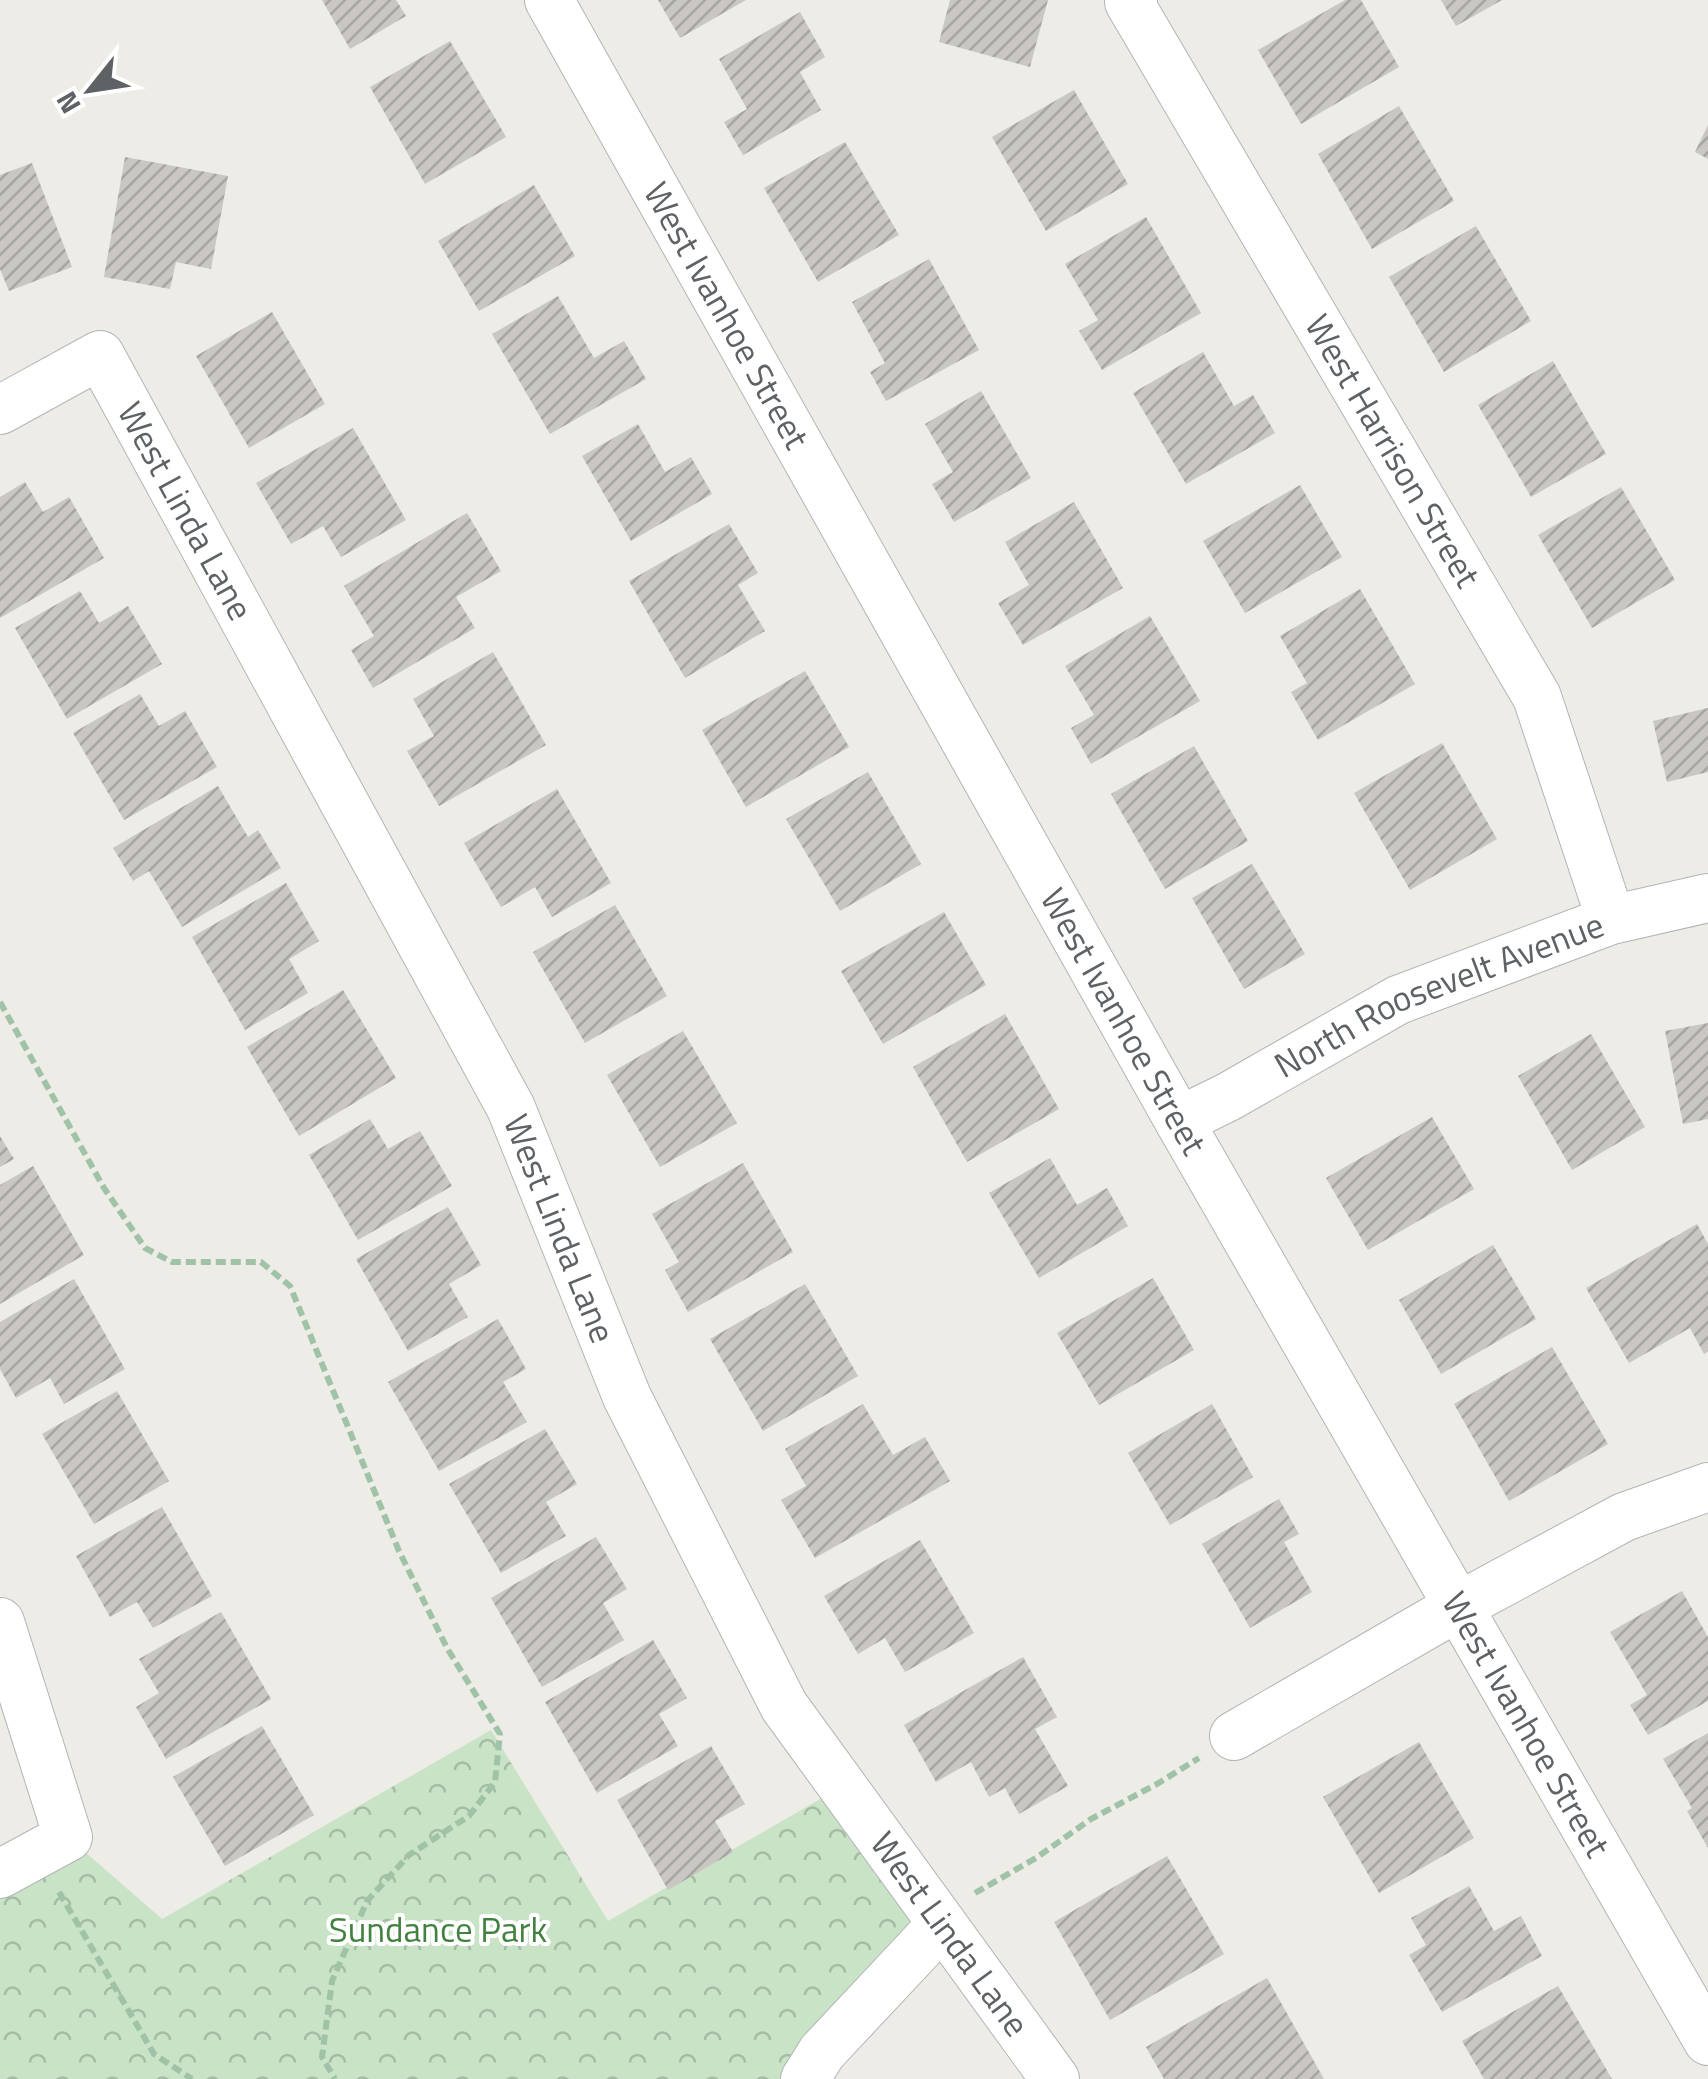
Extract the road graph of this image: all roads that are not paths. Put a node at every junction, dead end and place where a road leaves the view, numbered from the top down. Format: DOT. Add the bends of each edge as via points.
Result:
graph roads {
  1 [pos="549,0"];
  2 [pos="1131,1"];
  3 [pos="0,410"];
  4 [pos="1708,898"];
  5 [pos="1611,920"];
  6 [pos="1180,1121"];
  7 [pos="1708,1487"];
  8 [pos="1459,1606"];
  9 [pos="0,1622"];
  10 [pos="1234,1736"];
  11 [pos="35,1855"];
  12 [pos="942,1924"];
  13 [pos="1708,2041"];
  14 [pos="806,2079"];
  15 [pos="1055,2079"];
  1 -- 6 [label="street, West Ivanhoe Street"];
  2 -- 5 [label="street, West Harrison Street" via="1537,697"];
  3 -- 12 [label="street, West Linda Lane" via="100,355 510,1108 628,1398 784,1706"];
  4 -- 5 [label="street, North Roosevelt Avenue"];
  5 -- 6 [label="street, North Roosevelt Avenue" via="1398,1000"];
  6 -- 8 [label="street, West Ivanhoe Street"];
  7 -- 8 [label="street" via="1624,1517"];
  8 -- 10 [label="street"];
  8 -- 13 [label="street, West Ivanhoe Street"];
  9 -- 11 [label="street"];
  12 -- 14 [label="street" via="822,2052"];
  12 -- 15 [label="street, West Linda Lane"];
}
